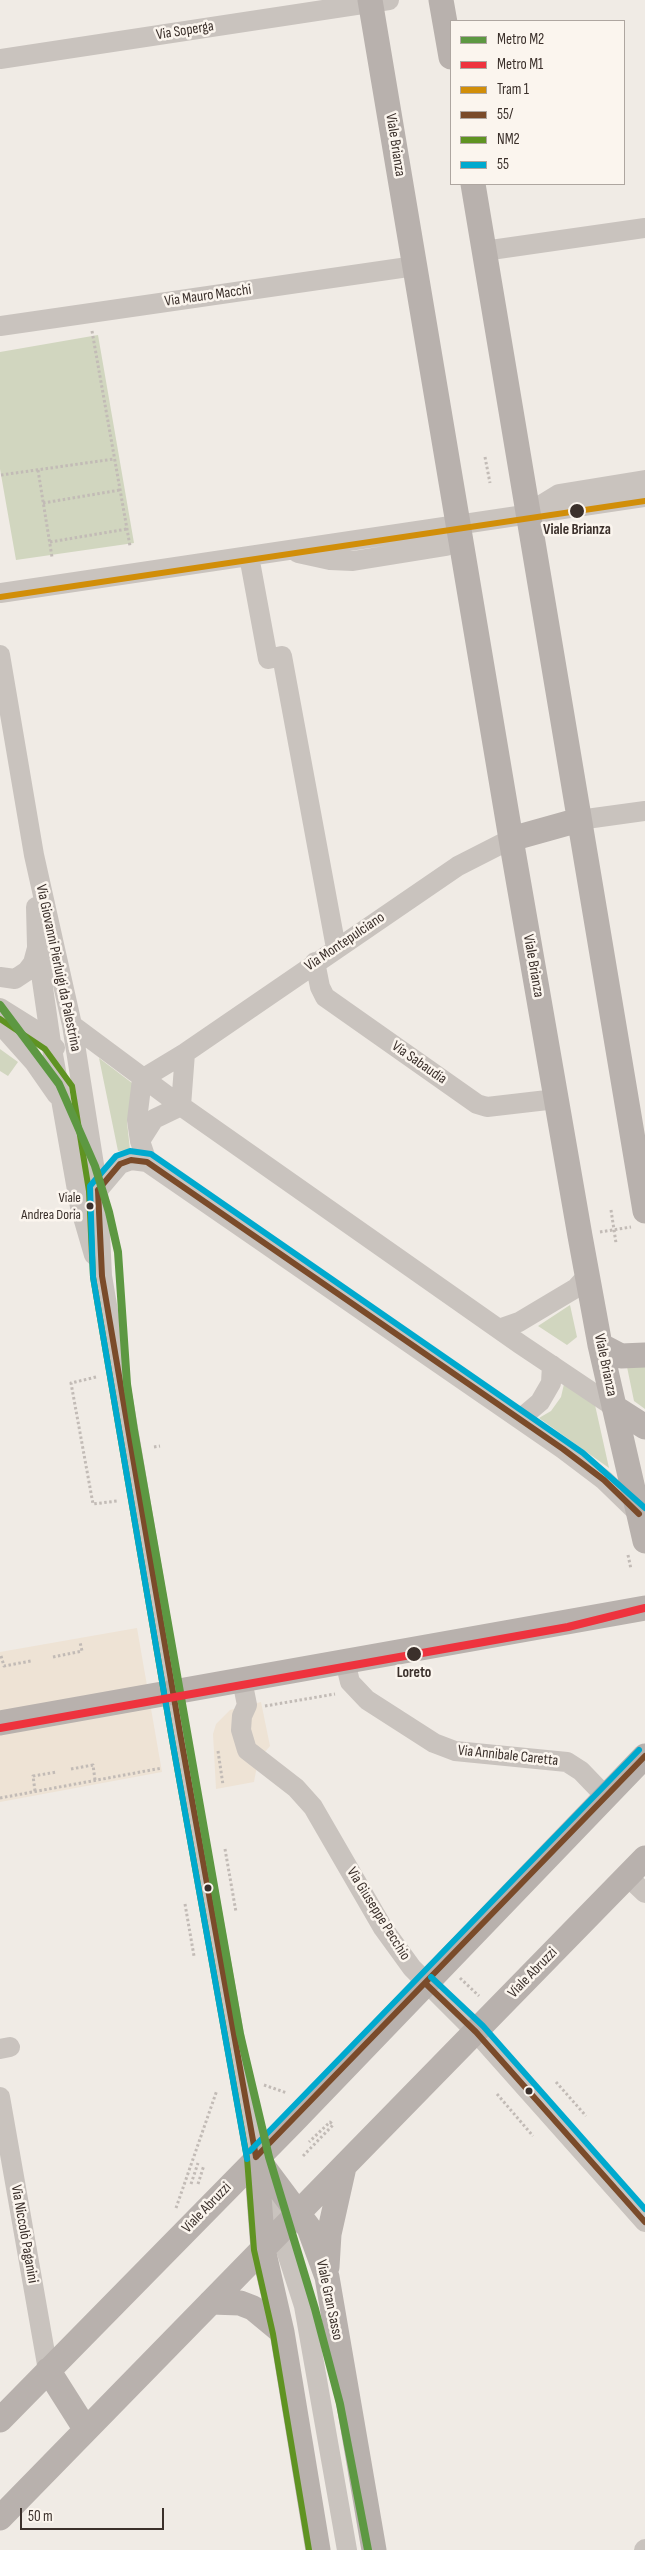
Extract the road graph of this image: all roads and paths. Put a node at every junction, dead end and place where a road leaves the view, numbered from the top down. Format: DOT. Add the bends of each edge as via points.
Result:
graph roads {
  1 [pos="441,0"];
  2 [pos="377,1"];
  3 [pos="450,51"];
  4 [pos="0,59"];
  5 [pos="472,185"];
  6 [pos="645,228"];
  7 [pos="484,251"];
  8 [pos="415,266"];
  9 [pos="88,313"];
  10 [pos="0,326"];
  11 [pos="485,456"];
  12 [pos="114,459"];
  13 [pos="38,470"];
  14 [pos="1,476"];
  15 [pos="645,480"];
  16 [pos="490,484"];
  17 [pos="120,490"];
  18 [pos="645,497"];
  19 [pos="43,503"];
  20 [pos="528,514"];
  21 [pos="459,524"];
  22 [pos="127,530"];
  23 [pos="50,542"];
  24 [pos="130,546"];
  25 [pos="249,556"];
  26 [pos="52,557"];
  27 [pos="0,593"];
  28 [pos="0,656"];
  29 [pos="645,811"];
  30 [pos="579,820"];
  31 [pos="511,840"];
  32 [pos="34,855"];
  33 [pos="37,946"];
  34 [pos="336,948"];
  35 [pos="315,962"];
  36 [pos="0,977"];
  37 [pos="0,1008"];
  38 [pos="0,1024"];
  39 [pos="72,1025"];
  40 [pos="7,1034"];
  41 [pos="50,1043"];
  42 [pos="185,1054"];
  43 [pos="142,1079"];
  44 [pos="80,1082"];
  45 [pos="556,1099"];
  46 [pos="63,1105"];
  47 [pos="181,1106"];
  48 [pos="140,1141"];
  49 [pos="147,1162"];
  50 [pos="98,1190"];
  51 [pos="611,1210"];
  52 [pos="639,1219"];
  53 [pos="614,1230"];
  54 [pos="592,1234"];
  55 [pos="616,1243"];
  56 [pos="102,1276"];
  57 [pos="587,1276"];
  58 [pos="499,1329"];
  59 [pos="600,1345"];
  60 [pos="645,1355"];
  61 [pos="552,1366"];
  62 [pos="96,1377"];
  63 [pos="614,1407"];
  64 [pos="520,1419"];
  65 [pos="645,1427"];
  66 [pos="160,1446"];
  67 [pos="154,1447"];
  68 [pos="118,1501"];
  69 [pos="639,1514"];
  70 [pos="636,1546"];
  71 [pos="631,1569"];
  72 [pos="645,1608"];
  73 [pos="80,1642"];
  74 [pos="2,1656"];
  75 [pos="52,1658"];
  76 [pos="31,1661"];
  77 [pos="345,1661"];
  78 [pos="242,1680"];
  79 [pos="173,1692"];
  80 [pos="336,1694"];
  81 [pos="262,1706"];
  82 [pos="0,1723"];
  83 [pos="218,1752"];
  84 [pos="642,1762"];
  85 [pos="162,1768"];
  86 [pos="71,1769"];
  87 [pos="57,1772"];
  88 [pos="95,1780"];
  89 [pos="223,1785"];
  90 [pos="35,1791"];
  91 [pos="606,1797"];
  92 [pos="0,1798"];
  93 [pos="225,1849"];
  94 [pos="645,1858"];
  95 [pos="627,1876"];
  96 [pos="645,1893"];
  97 [pos="185,1904"];
  98 [pos="236,1912"];
  99 [pos="194,1956"];
  100 [pos="456,1974"];
  101 [pos="425,1983"];
  102 [pos="483,2000"];
  103 [pos="476,2032"];
  104 [pos="556,2082"];
  105 [pos="264,2085"];
  106 [pos="216,2090"];
  107 [pos="287,2093"];
  108 [pos="497,2094"];
  109 [pos="0,2097"];
  110 [pos="586,2116"];
  111 [pos="534,2136"];
  112 [pos="309,2142"];
  113 [pos="303,2156"];
  114 [pos="256,2158"];
  115 [pos="198,2163"];
  116 [pos="204,2165"];
  117 [pos="344,2167"];
  118 [pos="191,2184"];
  119 [pos="198,2184"];
  120 [pos="299,2212"];
  121 [pos="174,2216"];
  122 [pos="645,2222"];
  123 [pos="280,2231"];
  124 [pos="263,2249"];
  125 [pos="327,2277"];
  126 [pos="211,2302"];
  127 [pos="282,2332"];
  128 [pos="48,2370"];
  129 [pos="0,2420"];
  130 [pos="86,2430"];
  131 [pos="0,2518"];
  132 [pos="318,2550"];
  133 [pos="346,2550"];
  134 [pos="374,2550"];
  1 -- 3 [label="main road"];
  2 -- 4 [label="street, Via Soperga"];
  2 -- 8 [label="main road, Viale Brianza"];
  5 -- 7 [label="main road"];
  6 -- 7 [label="street"];
  7 -- 20 [label="main road"];
  8 -- 9 [label="street, Via Mauro Macchi"];
  8 -- 21 [label="main road, Viale Brianza"];
  9 -- 10 [label="street, Via Mauro Macchi"];
  9 -- 12 [label="path"];
  11 -- 16 [label="path"];
  12 -- 13 [label="path"];
  12 -- 17 [label="path"];
  13 -- 14 [label="path"];
  13 -- 19 [label="path"];
  15 -- 20 [label="street" via="559,494"];
  17 -- 19 [label="path"];
  17 -- 22 [label="path"];
  18 -- 20 [label="street"];
  19 -- 23 [label="path"];
  20 -- 21 [label="street"];
  20 -- 30 [label="main road"];
  21 -- 25 [label="street" via="446,546 362,559 330,560 287,550"];
  21 -- 31 [label="main road, Viale Brianza"];
  22 -- 23 [label="path"];
  22 -- 24 [label="path"];
  23 -- 26 [label="path"];
  25 -- 27 [label="street"];
  25 -- 34 [label="street" via="268,658 282,656"];
  28 -- 32 [label="street, Via Giovanni Pierluigi da Palestrina"];
  29 -- 30 [label="street"];
  30 -- 31 [label="main road"];
  30 -- 52 [label="main road"];
  31 -- 34 [label="street, Via Montepulciano" via="458,866"];
  31 -- 45 [label="main road, Viale Brianza"];
  32 -- 33 [label="street, Via Giovanni Pierluigi da Palestrina"];
  32 -- 39 [label="street, Via Giovanni Pierluigi da Palestrina"];
  33 -- 36 [label="street" via="27,971 15,978"];
  33 -- 41 [label="street, Via Giovanni Pierluigi da Palestrina"];
  34 -- 35 [label="street, Via Montepulciano"];
  35 -- 42 [label="street, Via Montepulciano"];
  35 -- 45 [label="street, Via Sabaudia" via="325,997 477,1104 487,1107"];
  37 -- 41 [label="street"];
  38 -- 40 [label="street"];
  39 -- 43 [label="street"];
  39 -- 44 [label="street, Via Giovanni Pierluigi da Palestrina"];
  40 -- 46 [label="street" via="43,1074"];
  41 -- 44 [label="street, Via Giovanni Pierluigi da Palestrina"];
  41 -- 46 [label="street, Via Giovanni Pierluigi da Palestrina"];
  42 -- 43 [label="street, Via Montepulciano"];
  42 -- 47 [label="street"];
  43 -- 47 [label="street"];
  43 -- 48 [label="street" via="137,1111"];
  44 -- 50 [label="street, Via Giovanni Pierluigi da Palestrina"];
  45 -- 57 [label="main road, Viale Brianza"];
  46 -- 56 [label="street, Via Giovanni Pierluigi da Palestrina" via="80,1207"];
  47 -- 48 [label="street" via="154,1120"];
  47 -- 58 [label="street"];
  48 -- 49 [label="street"];
  49 -- 50 [label="street" via="131,1160 120,1164"];
  49 -- 64 [label="street"];
  50 -- 56 [label="street, Via Giovanni Pierluigi da Palestrina"];
  51 -- 53 [label="path"];
  52 -- 53 [label="path"];
  53 -- 54 [label="path"];
  53 -- 55 [label="path"];
  56 -- 79 [label="street, Via Giovanni Pierluigi da Palestrina"];
  57 -- 58 [label="street" via="576,1288 519,1322"];
  57 -- 59 [label="main road, Viale Brianza"];
  58 -- 61 [label="street"];
  59 -- 60 [label="main road" via="621,1356"];
  59 -- 63 [label="main road, Viale Brianza"];
  61 -- 63 [label="street"];
  61 -- 64 [label="street" via="551,1383 540,1402"];
  62 -- 68 [label="path" via="71,1382 93,1504"];
  63 -- 65 [label="main road"];
  63 -- 69 [label="main road, Viale Brianza"];
  64 -- 69 [label="street" via="591,1470"];
  66 -- 67 [label="path"];
  69 -- 70 [label="main road, Viale Brianza"];
  70 -- 71 [label="path"];
  72 -- 77 [label="main road"];
  73 -- 75 [label="path" via="82,1651"];
  74 -- 76 [label="path" via="4,1666"];
  77 -- 78 [label="main road"];
  77 -- 91 [label="street, Via Annibale Caretta" via="350,1682 367,1700 434,1743 455,1751 567,1762 581,1771"];
  78 -- 79 [label="main road"];
  78 -- 101 [label="street, Via Giuseppe Pecchio" via="247,1705 241,1722 241,1736 247,1750 296,1788 313,1807 383,1928"];
  79 -- 82 [label="main road"];
  79 -- 114 [label="street, Via Giovanni Pierluigi da Palestrina"];
  80 -- 81 [label="path"];
  83 -- 89 [label="path"];
  84 -- 91 [label="main road, Viale Abruzzi"];
  85 -- 88 [label="path"];
  86 -- 88 [label="path" via="93,1765"];
  87 -- 90 [label="path" via="33,1776"];
  88 -- 90 [label="path"];
  90 -- 92 [label="path"];
  91 -- 101 [label="main road, Viale Abruzzi"];
  93 -- 98 [label="path"];
  94 -- 95 [label="main road, Viale Abruzzi"];
  95 -- 96 [label="street"];
  95 -- 103 [label="main road, Viale Abruzzi"];
  97 -- 99 [label="path"];
  100 -- 102 [label="path"];
  101 -- 103 [label="street, Via Giuseppe Pecchio"];
  101 -- 114 [label="main road, Viale Abruzzi"];
  103 -- 117 [label="main road, Viale Abruzzi"];
  103 -- 122 [label="street, Via Giuseppe Pecchio"];
  104 -- 110 [label="path"];
  105 -- 107 [label="path"];
  106 -- 121 [label="path"];
  108 -- 111 [label="path"];
  109 -- 128 [label="street, Via Niccolò Paganini"];
  112 -- 113 [label="path" via="330,2122 333,2125"];
  114 -- 120 [label="main road, Viale Gran Sasso"];
  114 -- 123 [label="street, Viale Gran Sasso"];
  114 -- 124 [label="main road"];
  114 -- 128 [label="main road, Viale Abruzzi"];
  115 -- 118 [label="path"];
  116 -- 119 [label="path"];
  117 -- 120 [label="main road, Viale Abruzzi"];
  117 -- 125 [label="main road" via="329,2234"];
  120 -- 123 [label="main road, Viale Abruzzi"];
  120 -- 125 [label="main road, Viale Gran Sasso" via="309,2228"];
  123 -- 124 [label="main road, Viale Abruzzi"];
  123 -- 133 [label="street, Viale Gran Sasso" via="304,2306"];
  124 -- 126 [label="main road, Viale Abruzzi"];
  124 -- 127 [label="main road"];
  125 -- 134 [label="main road, Viale Gran Sasso"];
  126 -- 127 [label="main road" via="240,2303 253,2308"];
  126 -- 130 [label="main road, Viale Abruzzi"];
  127 -- 132 [label="main road"];
  128 -- 129 [label="main road, Viale Abruzzi"];
  128 -- 130 [label="main road"];
  130 -- 131 [label="main road, Viale Abruzzi"];
}
